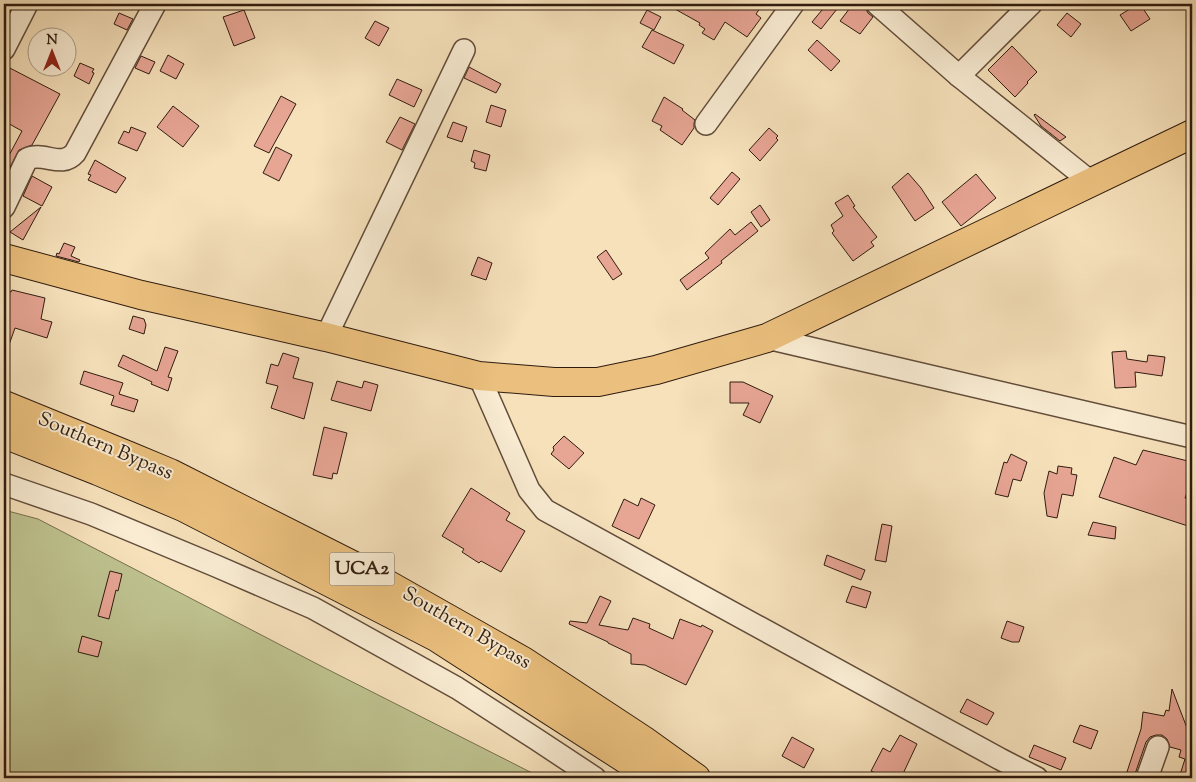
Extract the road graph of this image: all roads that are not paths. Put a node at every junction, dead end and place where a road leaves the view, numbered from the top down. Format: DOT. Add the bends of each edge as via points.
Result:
graph roads {
  1 [pos="27,4"];
  2 [pos="155,4"];
  3 [pos="793,4"];
  4 [pos="877,4"];
  5 [pos="1031,4"];
  6 [pos="4,49"];
  7 [pos="464,50"];
  8 [pos="959,76"];
  9 [pos="706,124"];
  10 [pos="1192,134"];
  11 [pos="1091,182"];
  12 [pos="4,206"];
  13 [pos="4,258"];
  14 [pos="326,337"];
  15 [pos="767,338"];
  16 [pos="479,376"];
  17 [pos="4,405"];
  18 [pos="4,434"];
  19 [pos="1192,437"];
  20 [pos="4,484"];
  21 [pos="1158,747"];
  22 [pos="1004,771"];
  23 [pos="594,778"];
  24 [pos="655,778"];
  25 [pos="696,778"];
  26 [pos="1037,778"];
  27 [pos="1147,778"];
  1 -- 6 [label="street"];
  2 -- 12 [label="street" via="75,153 64,160 37,156 27,159"];
  3 -- 9 [label="street"];
  4 -- 8 [label="street"];
  5 -- 8 [label="street"];
  7 -- 14 [label="street"];
  8 -- 11 [label="street"];
  10 -- 11 [label="main road"];
  11 -- 15 [label="main road"];
  13 -- 14 [label="main road" via="141,296"];
  14 -- 16 [label="main road"];
  15 -- 16 [label="main road" via="656,370 598,382"];
  15 -- 19 [label="street"];
  16 -- 22 [label="street" via="529,490 545,510"];
  17 -- 25 [label="main road, Southern Bypass / UCA2" via="170,474 362,570 523,660"];
  18 -- 24 [label="main road, Southern Bypass / UCA2" via="183,507 436,637"];
  20 -- 23 [label="street" via="91,514 313,608 457,688"];
  21 -- 27 [label="street"];
  22 -- 26 [label="street"];
}
